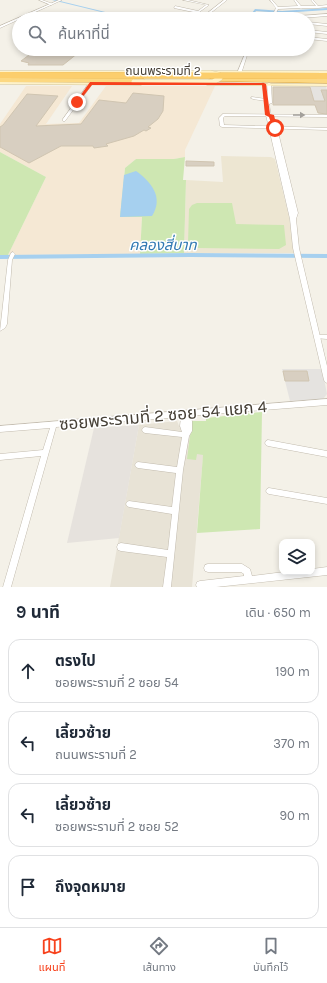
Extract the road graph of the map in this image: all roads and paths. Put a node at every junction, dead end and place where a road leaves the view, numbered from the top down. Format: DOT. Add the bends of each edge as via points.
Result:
graph roads {
  1 [pos="40,0"];
  2 [pos="185,0"];
  3 [pos="222,0"];
  4 [pos="226,0"];
  5 [pos="271,0"];
  6 [pos="295,0"];
  7 [pos="312,0"];
  8 [pos="61,1"];
  9 [pos="52,4"];
  10 [pos="220,5"];
  11 [pos="327,6"];
  12 [pos="318,7"];
  13 [pos="302,8"];
  14 [pos="204,9"];
  15 [pos="212,10"];
  16 [pos="276,10"];
  17 [pos="36,12"];
  18 [pos="37,12"];
  19 [pos="210,12"];
  20 [pos="327,15"];
  21 [pos="315,16"];
  22 [pos="12,23"];
  23 [pos="315,23"];
  24 [pos="327,25"];
  25 [pos="0,28"];
  26 [pos="315,32"];
  27 [pos="327,33"];
  28 [pos="315,39"];
  29 [pos="327,40"];
  30 [pos="245,56"];
  31 [pos="240,71"];
  32 [pos="0,72"];
  33 [pos="36,72"];
  34 [pos="327,72"];
  35 [pos="0,77"];
  36 [pos="327,78"];
  37 [pos="0,83"];
  38 [pos="40,83"];
  39 [pos="90,83"];
  40 [pos="267,84"];
  41 [pos="327,84"];
  42 [pos="253,98"];
  43 [pos="266,100"];
  44 [pos="269,115"];
  45 [pos="327,116"];
  46 [pos="64,120"];
  47 [pos="273,128"];
  48 [pos="327,129"];
  49 [pos="12,254"];
  50 [pos="0,329"];
  51 [pos="317,337"];
  52 [pos="327,337"];
  53 [pos="326,377"];
  54 [pos="327,402"];
  55 [pos="185,416"];
  56 [pos="54,424"];
  57 [pos="0,429"];
  58 [pos="145,430"];
  59 [pos="186,435"];
  60 [pos="268,443"];
  61 [pos="46,453"];
  62 [pos="327,454"];
  63 [pos="0,456"];
  64 [pos="138,465"];
  65 [pos="180,470"];
  66 [pos="269,491"];
  67 [pos="327,502"];
  68 [pos="129,504"];
  69 [pos="176,511"];
  70 [pos="122,547"];
  71 [pos="171,554"];
  72 [pos="208,568"];
  73 [pos="327,571"];
  74 [pos="250,580"];
  75 [pos="200,585"];
  76 [pos="7,587"];
  77 [pos="167,587"];
  1 -- 9 [label="street"];
  2 -- 14 [label="street" via="208,5"];
  2 -- 14 [label="street" via="175,7 197,12"];
  3 -- 10 [label="street" via="217,3"];
  4 -- 10 [label="street"];
  5 -- 16 [label="street"];
  6 -- 13 [label="street"];
  7 -- 12 [label="street"];
  8 -- 9 [label="street"];
  8 -- 18 [label="street"];
  9 -- 17 [label="street"];
  10 -- 15 [label="street"];
  11 -- 12 [label="street"];
  12 -- 13 [label="street"];
  13 -- 16 [label="street"];
  14 -- 15 [label="street"];
  15 -- 19 [label="street"];
  20 -- 21 [label="street"];
  22 -- 25 [label="street"];
  23 -- 24 [label="street"];
  26 -- 27 [label="street"];
  28 -- 29 [label="street"];
  30 -- 31 [label="street"];
  31 -- 33 [label="main road, ถนนพระรามที่ 2"];
  31 -- 34 [label="main road, ถนนพระรามที่ 2"];
  32 -- 33 [label="main road, ถนนพระรามที่ 2"];
  33 -- 38 [label="main road, bridge" via="210,73 219,75 220,78 213,82"];
  35 -- 36 [label="highway, bridge"];
  37 -- 38 [label="main road, ถนนพระรามที่ 2"];
  38 -- 39 [label="main road, ถนนพระรามที่ 2"];
  39 -- 40 [label="main road, ถนนพระรามที่ 2"];
  39 -- 46 [label="street"];
  40 -- 41 [label="main road, ถนนพระรามที่ 2"];
  40 -- 43 [label="street"];
  40 -- 44 [label="street"];
  42 -- 43 [label="street"];
  43 -- 44 [label="street"];
  44 -- 45 [label="street, one-way"];
  44 -- 47 [label="street"];
  44 -- 47 [label="street" via="224,116 221,118 222,126"];
  47 -- 48 [label="street"];
  47 -- 51 [label="street" via="293,219 296,248"];
  49 -- 50 [label="street" via="4,324"];
  51 -- 52 [label="street"];
  51 -- 53 [label="street"];
  54 -- 55 [label="street, ซอยพระรามที่ 2 ซอย 54 แยก 4"];
  55 -- 56 [label="street, ซอยพระรามที่ 2 ซอย 54 แยก 4"];
  55 -- 59 [label="street" via="182,422"];
  56 -- 57 [label="street, ซอยพระรามที่ 2 ซอย 54 แยก 4"];
  56 -- 61 [label="street"];
  58 -- 59 [label="street"];
  59 -- 65 [label="street"];
  60 -- 62 [label="street"];
  61 -- 63 [label="street"];
  61 -- 76 [label="street"];
  64 -- 65 [label="street"];
  65 -- 69 [label="street"];
  66 -- 67 [label="street"];
  68 -- 69 [label="street"];
  69 -- 71 [label="street"];
  70 -- 71 [label="street"];
  71 -- 77 [label="street"];
  72 -- 74 [label="street" via="242,568"];
  73 -- 74 [label="street"];
  74 -- 75 [label="street"];
}
